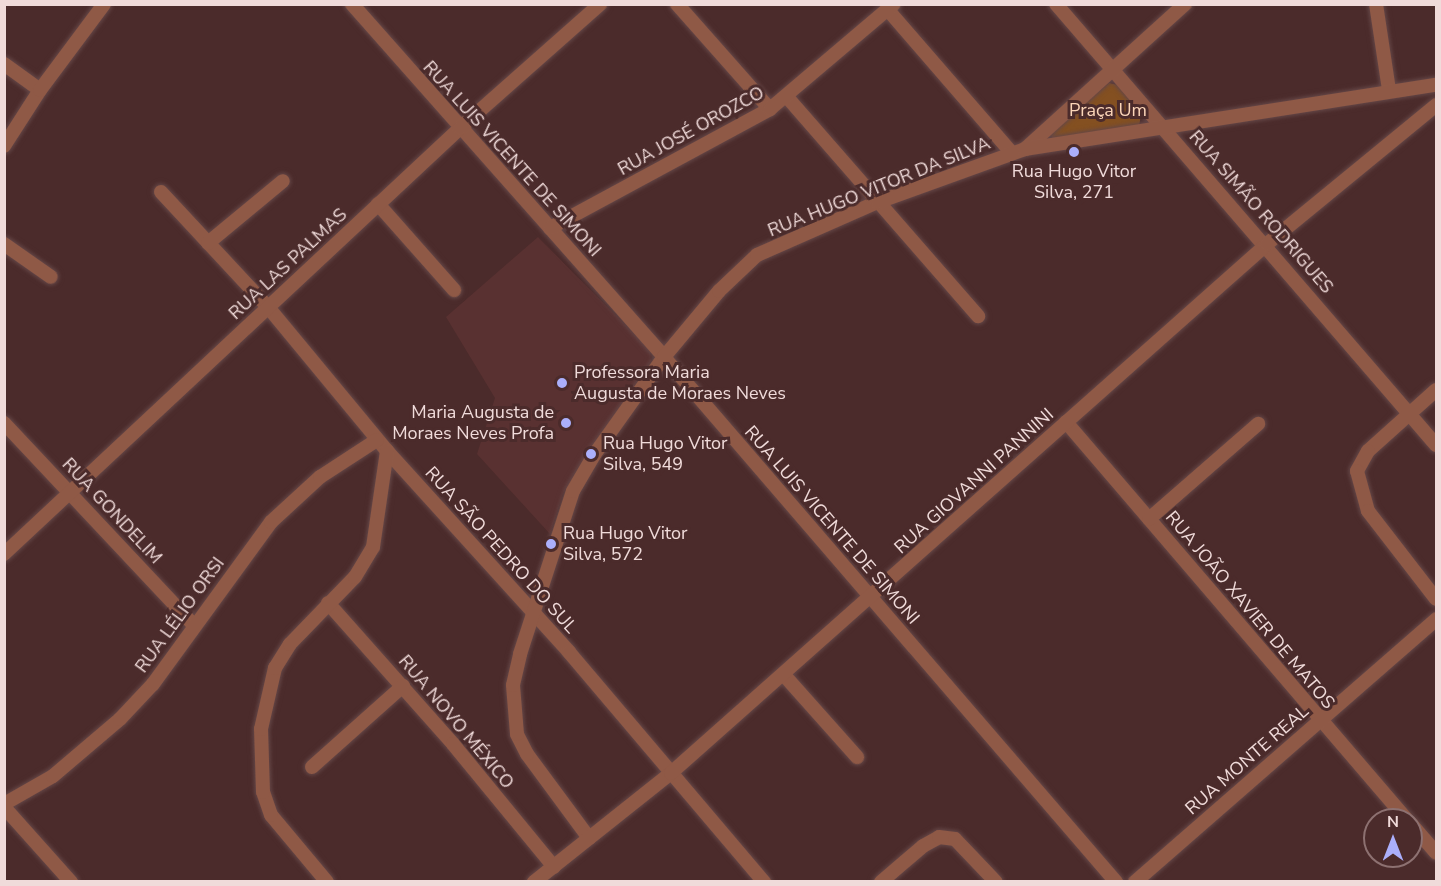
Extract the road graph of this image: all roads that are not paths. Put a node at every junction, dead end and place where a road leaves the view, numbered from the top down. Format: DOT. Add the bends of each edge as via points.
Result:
graph roads {
  1 [pos="104,4"];
  2 [pos="352,4"];
  3 [pos="600,4"];
  4 [pos="677,4"];
  5 [pos="1056,4"];
  6 [pos="1185,4"];
  7 [pos="1376,4"];
  8 [pos="891,8"];
  9 [pos="4,64"];
  10 [pos="1113,70"];
  11 [pos="1437,85"];
  12 [pos="40,90"];
  13 [pos="1389,90"];
  14 [pos="787,97"];
  15 [pos="1437,105"];
  16 [pos="770,109"];
  17 [pos="460,128"];
  18 [pos="1162,128"];
  19 [pos="4,146"];
  20 [pos="1018,151"];
  21 [pos="282,181"];
  22 [pos="161,192"];
  23 [pos="878,202"];
  24 [pos="378,204"];
  25 [pos="550,228"];
  26 [pos="208,243"];
  27 [pos="4,244"];
  28 [pos="1267,244"];
  29 [pos="51,277"];
  30 [pos="454,290"];
  31 [pos="268,307"];
  32 [pos="978,316"];
  33 [pos="664,357"];
  34 [pos="1437,390"];
  35 [pos="1410,412"];
  36 [pos="1066,422"];
  37 [pos="4,423"];
  38 [pos="1258,424"];
  39 [pos="1437,445"];
  40 [pos="382,446"];
  41 [pos="72,495"];
  42 [pos="1149,519"];
  43 [pos="4,554"];
  44 [pos="870,598"];
  45 [pos="1437,599"];
  46 [pos="328,603"];
  47 [pos="534,616"];
  48 [pos="1437,619"];
  49 [pos="193,624"];
  50 [pos="784,675"];
  51 [pos="403,686"];
  52 [pos="1320,720"];
  53 [pos="857,757"];
  54 [pos="312,767"];
  55 [pos="671,773"];
  56 [pos="4,806"];
  57 [pos="1397,808"];
  58 [pos="590,838"];
  59 [pos="1423,838"];
  60 [pos="1437,854"];
  61 [pos="554,867"];
  62 [pos="70,882"];
  63 [pos="327,882"];
  64 [pos="534,882"];
  65 [pos="764,882"];
  66 [pos="881,882"];
  67 [pos="996,882"];
  68 [pos="1116,882"];
  69 [pos="1135,882"];
  1 -- 12 [label="street"];
  2 -- 17 [label="street, RUA LUIS VICENTE DE SIMONI"];
  3 -- 17 [label="street, RUA LAS PALMAS"];
  4 -- 16 [label="street"];
  5 -- 10 [label="street, RUA SIMÃO RODRIGUES"];
  6 -- 10 [label="street"];
  7 -- 13 [label="street"];
  8 -- 14 [label="street, RUA JOSÉ OROZCO"];
  8 -- 20 [label="street"];
  9 -- 12 [label="street"];
  10 -- 18 [label="street, RUA SIMÃO RODRIGUES"];
  10 -- 20 [label="street"];
  11 -- 13 [label="street, RUA HUGO VITOR DA SILVA"];
  12 -- 19 [label="street"];
  13 -- 18 [label="street, RUA HUGO VITOR DA SILVA"];
  14 -- 16 [label="street, RUA JOSÉ OROZCO"];
  14 -- 23 [label="street"];
  15 -- 28 [label="street, RUA GIOVANNI PANNINI"];
  16 -- 25 [label="street, RUA JOSÉ OROZCO"];
  17 -- 24 [label="street, RUA LAS PALMAS"];
  17 -- 25 [label="street, RUA LUIS VICENTE DE SIMONI"];
  18 -- 20 [label="street, RUA HUGO VITOR DA SILVA"];
  18 -- 28 [label="street, RUA SIMÃO RODRIGUES"];
  20 -- 23 [label="street, RUA HUGO VITOR DA SILVA"];
  21 -- 26 [label="street"];
  22 -- 26 [label="street, RUA SÃO PEDRO DO SUL"];
  23 -- 32 [label="street"];
  23 -- 33 [label="street, RUA HUGO VITOR DA SILVA" via="757,255 719,291"];
  24 -- 30 [label="street"];
  24 -- 31 [label="street, RUA LAS PALMAS"];
  25 -- 33 [label="street, RUA LUIS VICENTE DE SIMONI"];
  26 -- 31 [label="street, RUA SÃO PEDRO DO SUL"];
  27 -- 29 [label="street"];
  28 -- 35 [label="street, RUA SIMÃO RODRIGUES"];
  28 -- 36 [label="street, RUA GIOVANNI PANNINI"];
  31 -- 40 [label="street, RUA SÃO PEDRO DO SUL"];
  31 -- 41 [label="street, RUA LAS PALMAS"];
  33 -- 44 [label="street, RUA LUIS VICENTE DE SIMONI"];
  33 -- 47 [label="street, RUA HUGO VITOR DA SILVA" via="573,490"];
  34 -- 35 [label="street"];
  35 -- 39 [label="street, RUA SIMÃO RODRIGUES"];
  35 -- 45 [label="street" via="1360,461 1358,478 1368,511"];
  36 -- 42 [label="street, RUA JOÃO XAVIER DE MATOS"];
  36 -- 44 [label="street, RUA GIOVANNI PANNINI"];
  37 -- 41 [label="street, RUA GONDELIM"];
  38 -- 42 [label="street"];
  40 -- 46 [label="street" via="373,547 355,577"];
  40 -- 47 [label="street, RUA SÃO PEDRO DO SUL"];
  40 -- 49 [label="street, RUA LÉLIO ORSI" via="320,477 272,522"];
  41 -- 43 [label="street, RUA LAS PALMAS"];
  41 -- 49 [label="street, RUA GONDELIM"];
  42 -- 52 [label="street, RUA JOÃO XAVIER DE MATOS"];
  44 -- 50 [label="street, RUA GIOVANNI PANNINI"];
  44 -- 68 [label="street, RUA LUIS VICENTE DE SIMONI"];
  46 -- 51 [label="street, RUA NOVO MÉXICO"];
  46 -- 63 [label="street" via="290,644 275,668 261,729 263,792 271,815"];
  47 -- 55 [label="street, RUA SÃO PEDRO DO SUL"];
  47 -- 58 [label="street, RUA HUGO VITOR DA SILVA" via="513,685 518,734 527,754"];
  48 -- 52 [label="street, RUA MONTE REAL"];
  49 -- 56 [label="street, RUA LÉLIO ORSI" via="153,684 120,719 53,776"];
  50 -- 53 [label="street"];
  50 -- 55 [label="street, RUA GIOVANNI PANNINI"];
  51 -- 54 [label="street"];
  51 -- 61 [label="street, RUA NOVO MÉXICO"];
  52 -- 57 [label="street, RUA JOÃO XAVIER DE MATOS"];
  52 -- 69 [label="street, RUA MONTE REAL"];
  55 -- 58 [label="street, RUA GIOVANNI PANNINI"];
  55 -- 65 [label="street, RUA SÃO PEDRO DO SUL"];
  56 -- 62 [label="street"];
  58 -- 61 [label="street, RUA GIOVANNI PANNINI"];
  59 -- 60 [label="street"];
  61 -- 64 [label="street, RUA GIOVANNI PANNINI"];
  66 -- 67 [label="street" via="933,839 955,839"];
}
